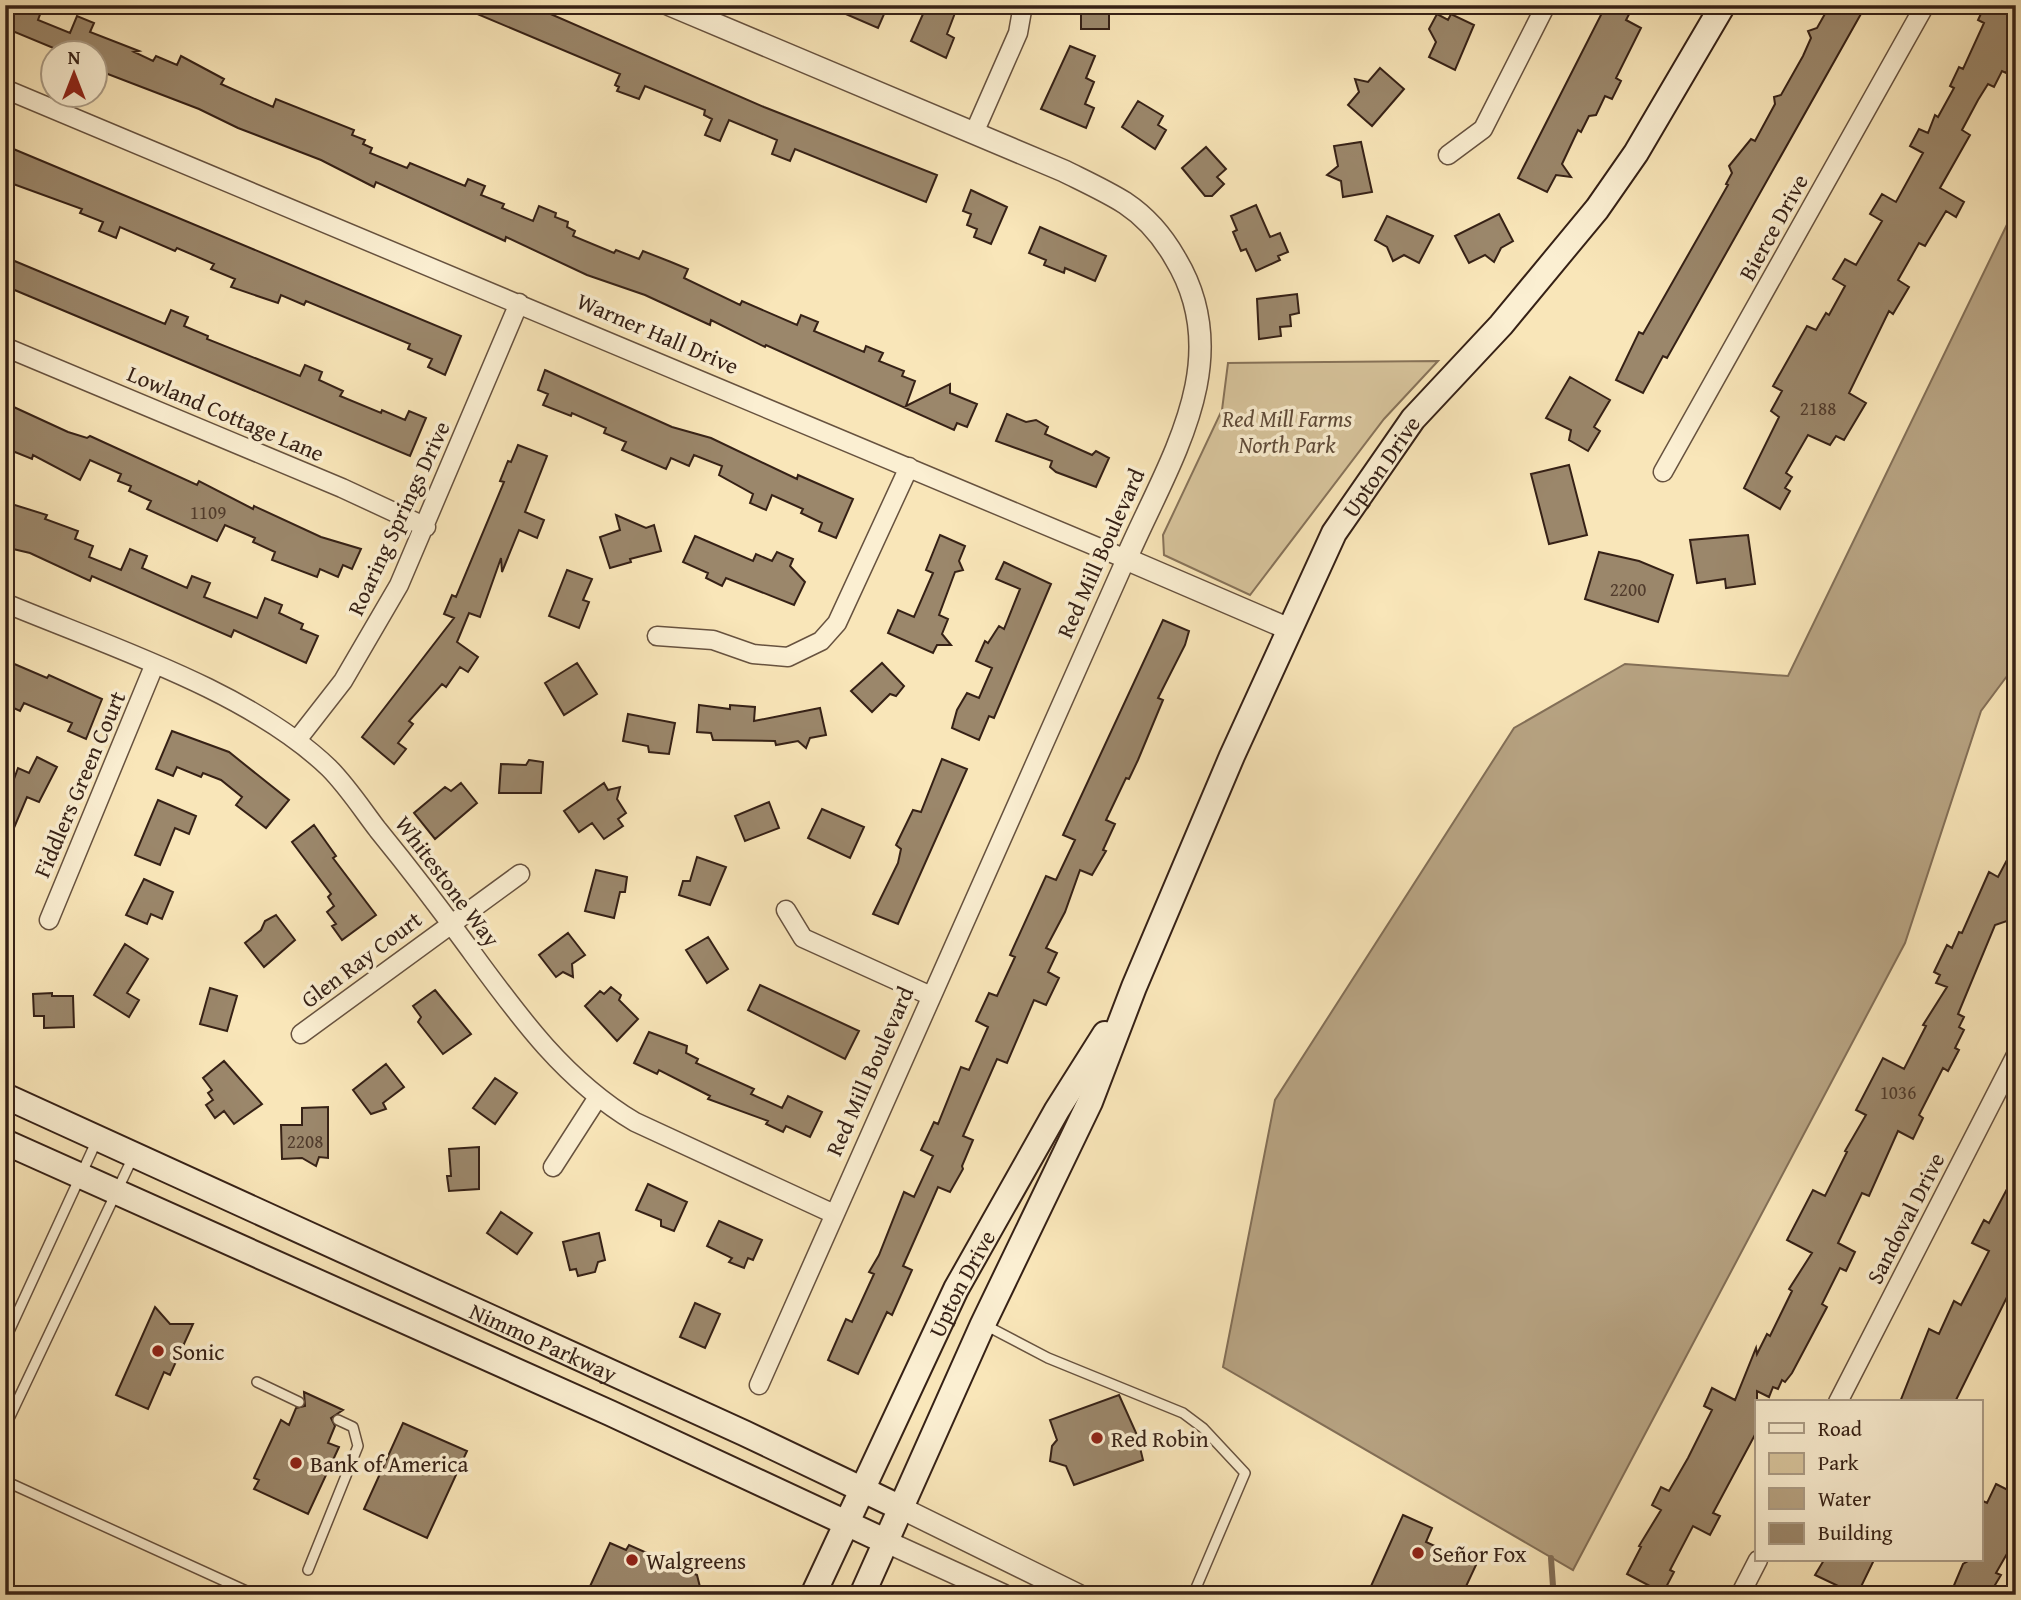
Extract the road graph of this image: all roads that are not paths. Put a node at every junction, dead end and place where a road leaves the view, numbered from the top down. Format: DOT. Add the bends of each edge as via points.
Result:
graph roads {
  1 [pos="670,5"];
  2 [pos="1023,5"];
  3 [pos="1546,5"];
  4 [pos="1723,5"];
  5 [pos="1925,5"];
  6 [pos="5,89"];
  7 [pos="974,133"];
  8 [pos="1447,155"];
  9 [pos="519,303"];
  10 [pos="5,347"];
  11 [pos="909,467"];
  12 [pos="1663,472"];
  13 [pos="426,527"];
  14 [pos="1126,559"];
  15 [pos="5,603"];
  16 [pos="1289,629"];
  17 [pos="657,636"];
  18 [pos="154,666"];
  19 [pos="298,740"];
  20 [pos="520,874"];
  21 [pos="786,910"];
  22 [pos="48,920"];
  23 [pos="450,923"];
  24 [pos="1134,987"];
  25 [pos="931,996"];
  26 [pos="301,1034"];
  27 [pos="2016,1055"];
  28 [pos="5,1096"];
  29 [pos="598,1097"];
  30 [pos="98,1139"];
  31 [pos="5,1142"];
  32 [pos="134,1155"];
  33 [pos="553,1167"];
  34 [pos="81,1177"];
  35 [pos="116,1193"];
  36 [pos="834,1214"];
  37 [pos="983,1324"];
  38 [pos="5,1340"];
  39 [pos="257,1382"];
  40 [pos="759,1385"];
  41 [pos="1839,1400"];
  42 [pos="299,1402"];
  43 [pos="338,1420"];
  44 [pos="5,1427"];
  45 [pos="5,1480"];
  46 [pos="862,1489"];
  47 [pos="901,1508"];
  48 [pos="846,1523"];
  49 [pos="887,1542"];
  50 [pos="1757,1562"];
  51 [pos="308,1570"];
  52 [pos="256,1595"];
  53 [pos="813,1595"];
  54 [pos="862,1595"];
  55 [pos="1003,1595"];
  56 [pos="1078,1595"];
  57 [pos="1193,1595"];
  58 [pos="1740,1595"];
  1 -- 7 [label="street, Red Mill Boulevard"];
  2 -- 7 [label="street" via="1017,33"];
  3 -- 8 [label="street" via="1483,129"];
  4 -- 16 [label="main road, Upton Drive" via="1636,153 1597,209 1519,305 1413,419 1361,491 1334,533"];
  5 -- 12 [label="street, Bierce Drive"];
  6 -- 9 [label="street, Warner Hall Drive"];
  7 -- 14 [label="street, Red Mill Boulevard" via="1064,171 1126,204 1168,245 1194,299 1202,358 1198,385"];
  9 -- 11 [label="street, Warner Hall Drive"];
  9 -- 13 [label="street, Roaring Springs Drive"];
  10 -- 13 [label="street, Lowland Cottage Lane"];
  11 -- 14 [label="street, Warner Hall Drive"];
  11 -- 17 [label="street" via="837,623 821,641 788,657 753,654 713,640"];
  13 -- 19 [label="street, Roaring Springs Drive" via="370,639"];
  14 -- 16 [label="street, Warner Hall Drive"];
  14 -- 25 [label="street, Red Mill Boulevard"];
  15 -- 18 [label="street, Whitestone Way"];
  16 -- 24 [label="main road, Upton Drive"];
  18 -- 19 [label="street, Whitestone Way"];
  18 -- 22 [label="street, Fiddlers Green Court"];
  19 -- 23 [label="street, Whitestone Way" via="332,771"];
  20 -- 23 [label="street, Glen Ray Court"];
  21 -- 25 [label="street" via="803,938"];
  23 -- 26 [label="street, Glen Ray Court"];
  23 -- 29 [label="street, Whitestone Way" via="530,1031"];
  24 -- 37 [label="main road, Upton Drive" via="1090,1102"];
  24 -- 46 [label="main road, Upton Drive" via="1057,1110 956,1289"];
  25 -- 36 [label="street, Red Mill Boulevard"];
  27 -- 41 [label="street, Sandoval Drive"];
  28 -- 30 [label="main road, Nimmo Parkway"];
  29 -- 33 [label="street"];
  29 -- 36 [label="street, Whitestone Way" via="635,1122"];
  30 -- 32 [label="main road, Nimmo Parkway"];
  30 -- 34 [label="lane"];
  31 -- 34 [label="main road, Nimmo Parkway"];
  32 -- 35 [label="lane"];
  32 -- 46 [label="main road, Nimmo Parkway"];
  34 -- 35 [label="main road, Nimmo Parkway"];
  34 -- 38 [label="lane"];
  35 -- 44 [label="lane"];
  35 -- 48 [label="main road, Nimmo Parkway"];
  36 -- 40 [label="street, Red Mill Boulevard"];
  37 -- 47 [label="main road, Upton Drive"];
  37 -- 57 [label="lane" via="1048,1358 1183,1413 1245,1473"];
  39 -- 42 [label="lane"];
  43 -- 51 [label="lane" via="354,1427 358,1446"];
  45 -- 52 [label="lane"];
  46 -- 47 [label="main road, Nimmo Parkway"];
  46 -- 48 [label="main road, Upton Drive"];
  47 -- 49 [label="main road, Upton Drive"];
  47 -- 56 [label="street, Nimmo Parkway"];
  48 -- 49 [label="main road, Nimmo Parkway"];
  48 -- 53 [label="main road, Upton Drive"];
  49 -- 54 [label="main road, Upton Drive"];
  49 -- 55 [label="street, Nimmo Parkway"];
  50 -- 58 [label="street"];
}
